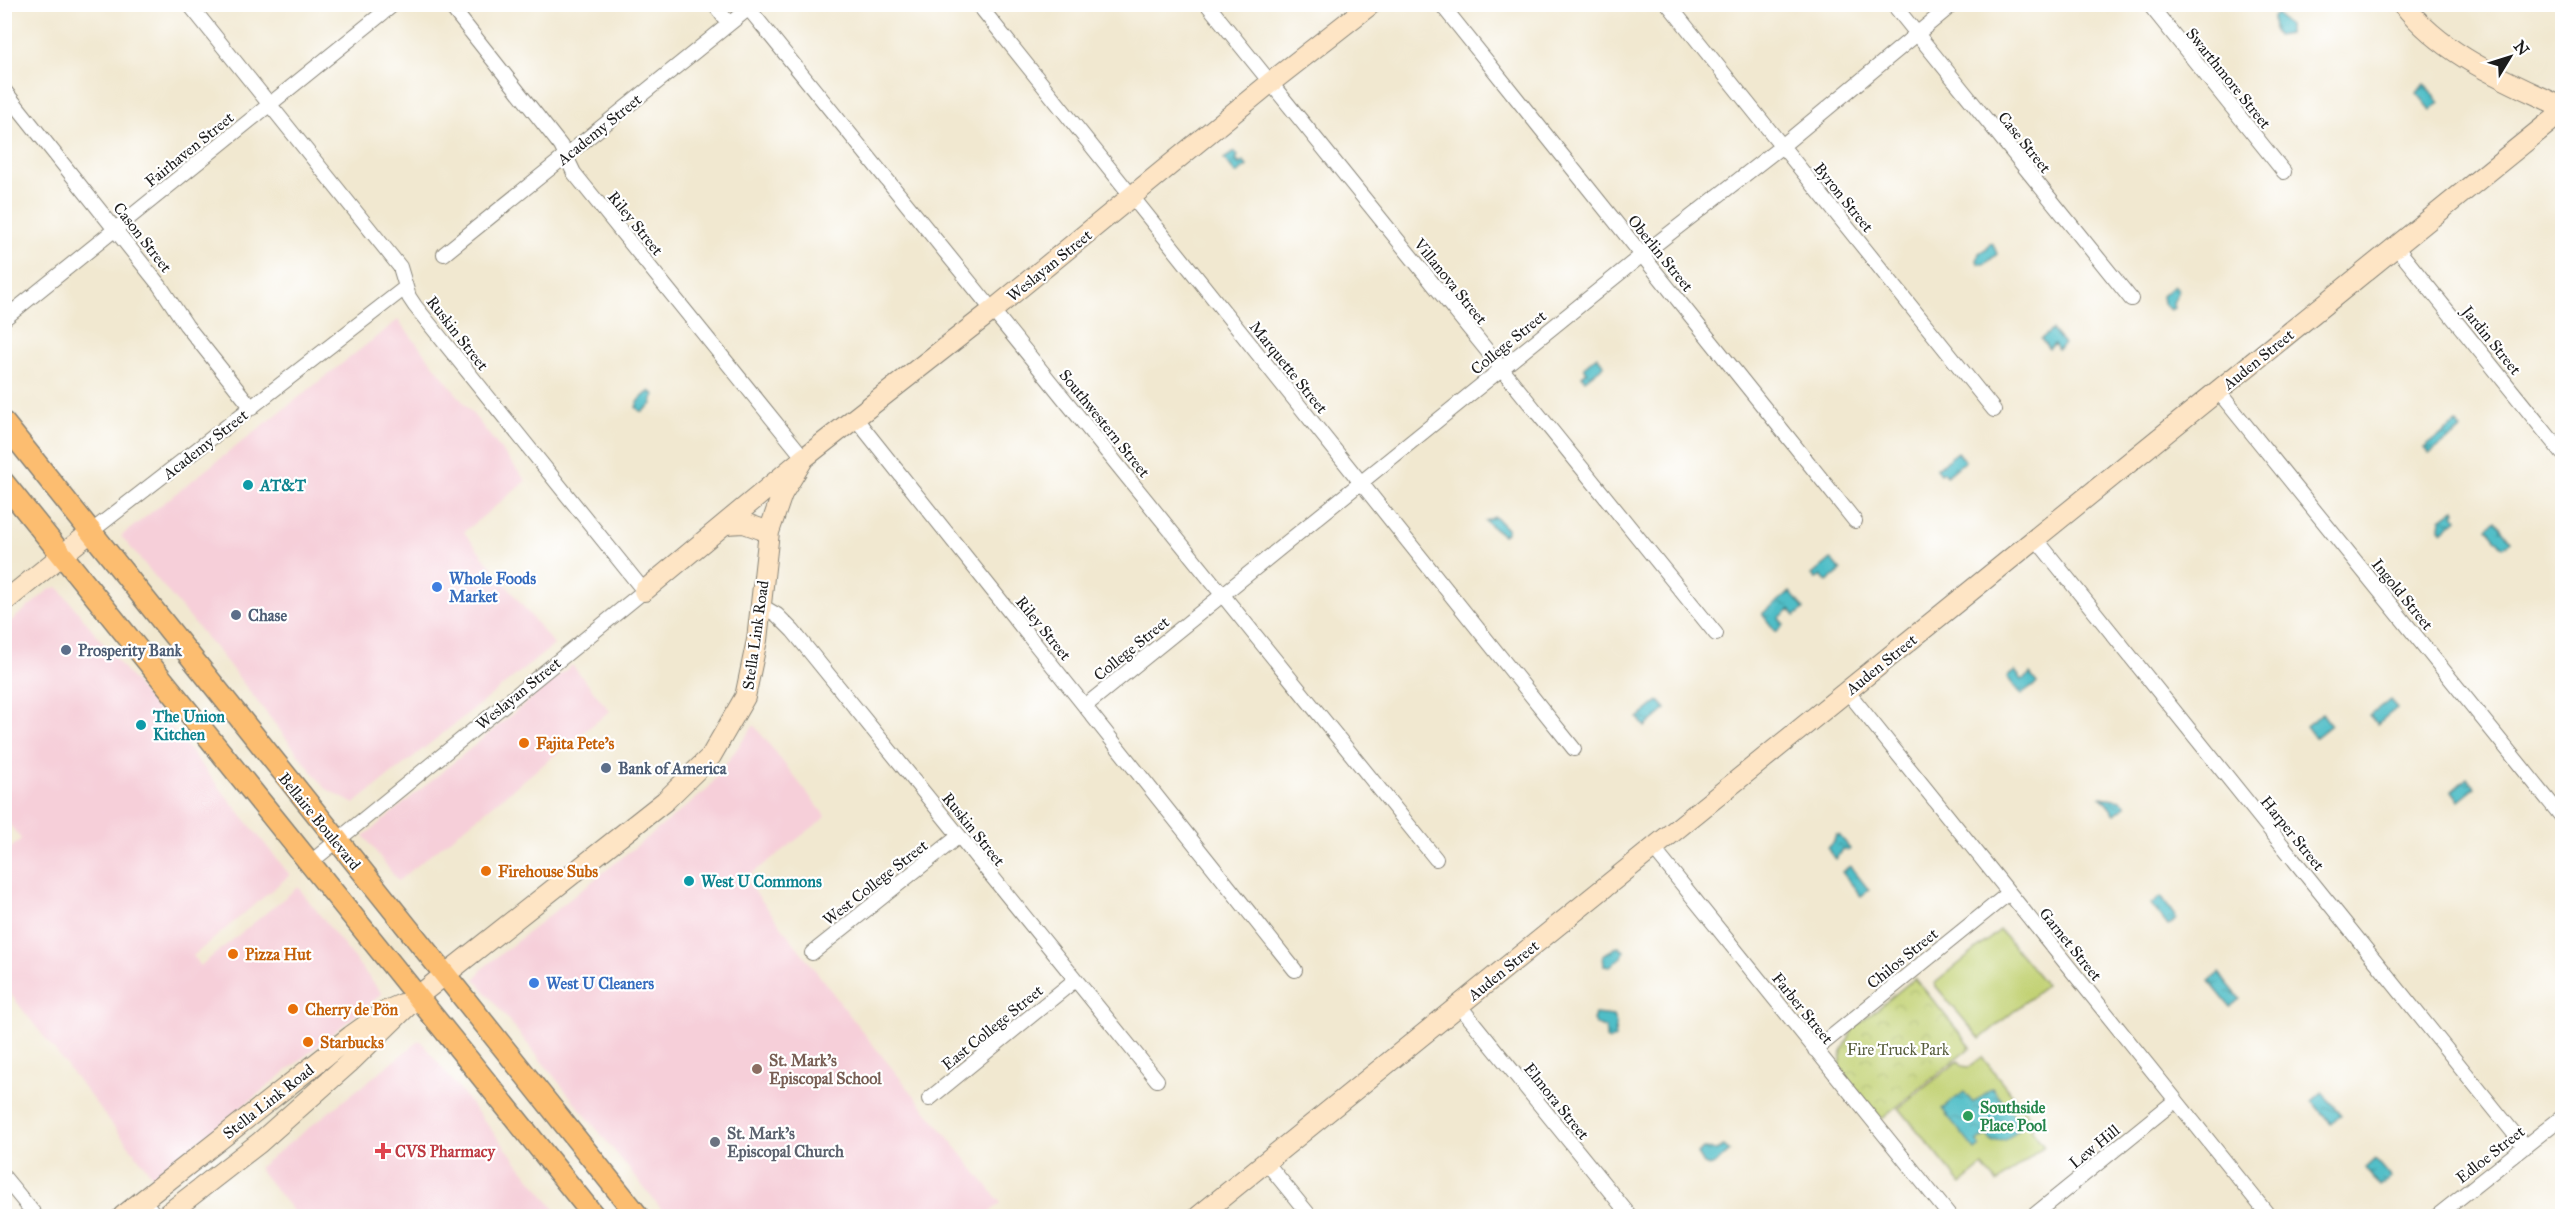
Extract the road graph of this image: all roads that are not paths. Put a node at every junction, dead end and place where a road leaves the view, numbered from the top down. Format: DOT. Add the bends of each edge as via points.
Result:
graph roads {
  1 [pos="189,4"];
  2 [pos="394,4"];
  3 [pos="449,4"];
  4 [pos="714,4"];
  5 [pos="978,4"];
  6 [pos="1207,4"];
  7 [pos="1371,4"];
  8 [pos="1441,4"];
  9 [pos="1668,4"];
  10 [pos="1893,4"];
  11 [pos="1953,4"];
  12 [pos="2149,4"];
  13 [pos="2403,4"];
  14 [pos="752,7"];
  15 [pos="729,24"];
  16 [pos="1917,35"];
  17 [pos="1270,83"];
  18 [pos="4,90"];
  19 [pos="270,105"];
  20 [pos="2562,107"];
  21 [pos="2562,112"];
  22 [pos="1782,146"];
  23 [pos="565,157"];
  24 [pos="2284,172"];
  25 [pos="1132,196"];
  26 [pos="116,230"];
  27 [pos="2396,247"];
  28 [pos="444,254"];
  29 [pos="1642,255"];
  30 [pos="406,287"];
  31 [pos="2131,299"];
  32 [pos="993,310"];
  33 [pos="4,319"];
  34 [pos="1501,369"];
  35 [pos="2218,391"];
  36 [pos="252,408"];
  37 [pos="1994,410"];
  38 [pos="856,418"];
  39 [pos="4,423"];
  40 [pos="2562,453"];
  41 [pos="804,458"];
  42 [pos="4,483"];
  43 [pos="1361,484"];
  44 [pos="1855,521"];
  45 [pos="726,524"];
  46 [pos="92,531"];
  47 [pos="769,532"];
  48 [pos="2036,539"];
  49 [pos="62,555"];
  50 [pos="644,591"];
  51 [pos="1223,595"];
  52 [pos="4,602"];
  53 [pos="760,604"];
  54 [pos="1716,634"];
  55 [pos="1847,691"];
  56 [pos="1085,706"];
  57 [pos="1574,749"];
  58 [pos="2562,817"];
  59 [pos="959,836"];
  60 [pos="337,841"];
  61 [pos="1653,848"];
  62 [pos="1436,859"];
  63 [pos="311,862"];
  64 [pos="2009,893"];
  65 [pos="812,953"];
  66 [pos="1295,970"];
  67 [pos="444,976"];
  68 [pos="1075,980"];
  69 [pos="418,996"];
  70 [pos="1459,1005"];
  71 [pos="1815,1050"];
  72 [pos="1157,1080"];
  73 [pos="929,1099"];
  74 [pos="2175,1100"];
  75 [pos="550,1108"];
  76 [pos="2562,1117"];
  77 [pos="242,1121"];
  78 [pos="524,1129"];
  79 [pos="259,1143"];
  80 [pos="2525,1147"];
  81 [pos="1266,1162"];
  82 [pos="4,1177"];
  83 [pos="143,1200"];
  84 [pos="36,1216"];
  85 [pos="123,1216"];
  86 [pos="156,1216"];
  87 [pos="165,1216"];
  88 [pos="594,1216"];
  89 [pos="638,1216"];
  90 [pos="1198,1216"];
  91 [pos="1310,1216"];
  92 [pos="1630,1216"];
  93 [pos="1950,1216"];
  94 [pos="2033,1216"];
  95 [pos="2269,1216"];
  96 [pos="2437,1216"];
  1 -- 19 [label="street, Ruskin Street"];
  2 -- 19 [label="street, Fairhaven Street"];
  3 -- 23 [label="street, Riley Street" via="561,146"];
  4 -- 15 [label="street"];
  5 -- 25 [label="street, Marquette Street"];
  6 -- 17 [label="street, Villanova Street"];
  7 -- 17 [label="street, Weslayan Street"];
  8 -- 29 [label="street, Oberlin Street"];
  9 -- 22 [label="street, Byron Street"];
  10 -- 16 [label="street, Case Street"];
  11 -- 16 [label="street, College Street"];
  12 -- 24 [label="street, Swarthmore Street"];
  13 -- 20 [label="street" via="2431,34 2465,60"];
  14 -- 15 [label="street, Academy Street"];
  14 -- 32 [label="street, Southwestern Street"];
  15 -- 23 [label="street, Academy Street"];
  16 -- 22 [label="street, College Street"];
  16 -- 31 [label="street, Case Street"];
  17 -- 25 [label="street, Weslayan Street"];
  17 -- 34 [label="street, Villanova Street"];
  18 -- 26 [label="street, Cason Street"];
  19 -- 26 [label="street, Fairhaven Street"];
  19 -- 30 [label="street, Ruskin Street" via="400,267"];
  21 -- 27 [label="street, Auden Street"];
  22 -- 29 [label="street, College Street"];
  22 -- 37 [label="street, Byron Street"];
  23 -- 28 [label="street, Academy Street"];
  23 -- 41 [label="street, Riley Street"];
  25 -- 32 [label="street, Weslayan Street"];
  25 -- 43 [label="street, Marquette Street"];
  26 -- 33 [label="street, Fairhaven Street"];
  26 -- 36 [label="street, Cason Street"];
  27 -- 35 [label="street, Auden Street"];
  27 -- 40 [label="street, Jardin Street"];
  29 -- 34 [label="street, College Street"];
  29 -- 44 [label="street, Oberlin Street"];
  30 -- 36 [label="street, Academy Street"];
  30 -- 50 [label="street, Ruskin Street" via="415,306"];
  32 -- 38 [label="street, Weslayan Street"];
  32 -- 51 [label="street, Southwestern Street"];
  34 -- 43 [label="street, College Street"];
  34 -- 54 [label="street, Villanova Street"];
  35 -- 48 [label="street, Auden Street"];
  35 -- 58 [label="street, Ingold Street"];
  36 -- 46 [label="street, Academy Street"];
  38 -- 41 [label="street, Weslayan Street"];
  38 -- 56 [label="street, Riley Street"];
  39 -- 46 [label="main road, Bellaire Boulevard"];
  41 -- 45 [label="street, Weslayan Street"];
  41 -- 47 [label="street, Stella Link Road" via="782,494"];
  42 -- 49 [label="main road, Bellaire Boulevard"];
  43 -- 51 [label="street, College Street"];
  43 -- 57 [label="street, Marquette Street"];
  45 -- 47 [label="street" via="744,523"];
  45 -- 50 [label="street, Weslayan Street"];
  46 -- 49 [label="street, Academy Street"];
  46 -- 60 [label="main road, Bellaire Boulevard"];
  47 -- 53 [label="street, Stella Link Road"];
  48 -- 55 [label="street, Auden Street"];
  48 -- 80 [label="street, Harper Street"];
  49 -- 52 [label="street, Academy Street"];
  49 -- 63 [label="main road, Bellaire Boulevard"];
  50 -- 60 [label="street, Weslayan Street"];
  51 -- 56 [label="street, College Street"];
  51 -- 62 [label="street, Southwestern Street"];
  53 -- 59 [label="street, Ruskin Street" via="793,630"];
  53 -- 67 [label="street, Stella Link Road" via="745,697 711,756 665,801"];
  55 -- 61 [label="street, Auden Street"];
  55 -- 64 [label="street, Garnet Street"];
  56 -- 66 [label="street, Riley Street"];
  59 -- 65 [label="street, West College Street"];
  59 -- 68 [label="street, Ruskin Street"];
  60 -- 63 [label="street, Weslayan Street"];
  60 -- 67 [label="main road, Bellaire Boulevard"];
  61 -- 70 [label="street, Auden Street"];
  61 -- 71 [label="street, Farber Street"];
  63 -- 69 [label="main road, Bellaire Boulevard"];
  64 -- 71 [label="street, Chilos Street"];
  64 -- 74 [label="street, Garnet Street"];
  67 -- 69 [label="street, Stella Link Road"];
  67 -- 75 [label="main road, Bellaire Boulevard"];
  68 -- 72 [label="street, Ruskin Street"];
  68 -- 73 [label="street, East College Street"];
  69 -- 77 [label="street, Stella Link Road" via="377,1017"];
  69 -- 78 [label="main road, Bellaire Boulevard"];
  69 -- 79 [label="street, Stella Link Road"];
  70 -- 81 [label="street, Auden Street"];
  70 -- 92 [label="street, Elmora Street"];
  71 -- 93 [label="street, Farber Street"];
  74 -- 94 [label="street, Lew Hill"];
  74 -- 95 [label="street, Garnet Street"];
  75 -- 78 [label="main road"];
  75 -- 89 [label="main road, Bellaire Boulevard"];
  76 -- 80 [label="street, Edloe Street"];
  77 -- 79 [label="street"];
  77 -- 83 [label="street, Stella Link Road"];
  78 -- 88 [label="main road, Bellaire Boulevard"];
  79 -- 87 [label="street, Stella Link Road"];
  80 -- 96 [label="street, Edloe Street"];
  81 -- 90 [label="street, Auden Street"];
  81 -- 91 [label="street"];
  82 -- 84 [label="street"];
  83 -- 85 [label="street, Stella Link Road"];
  83 -- 86 [label="street"];
}
